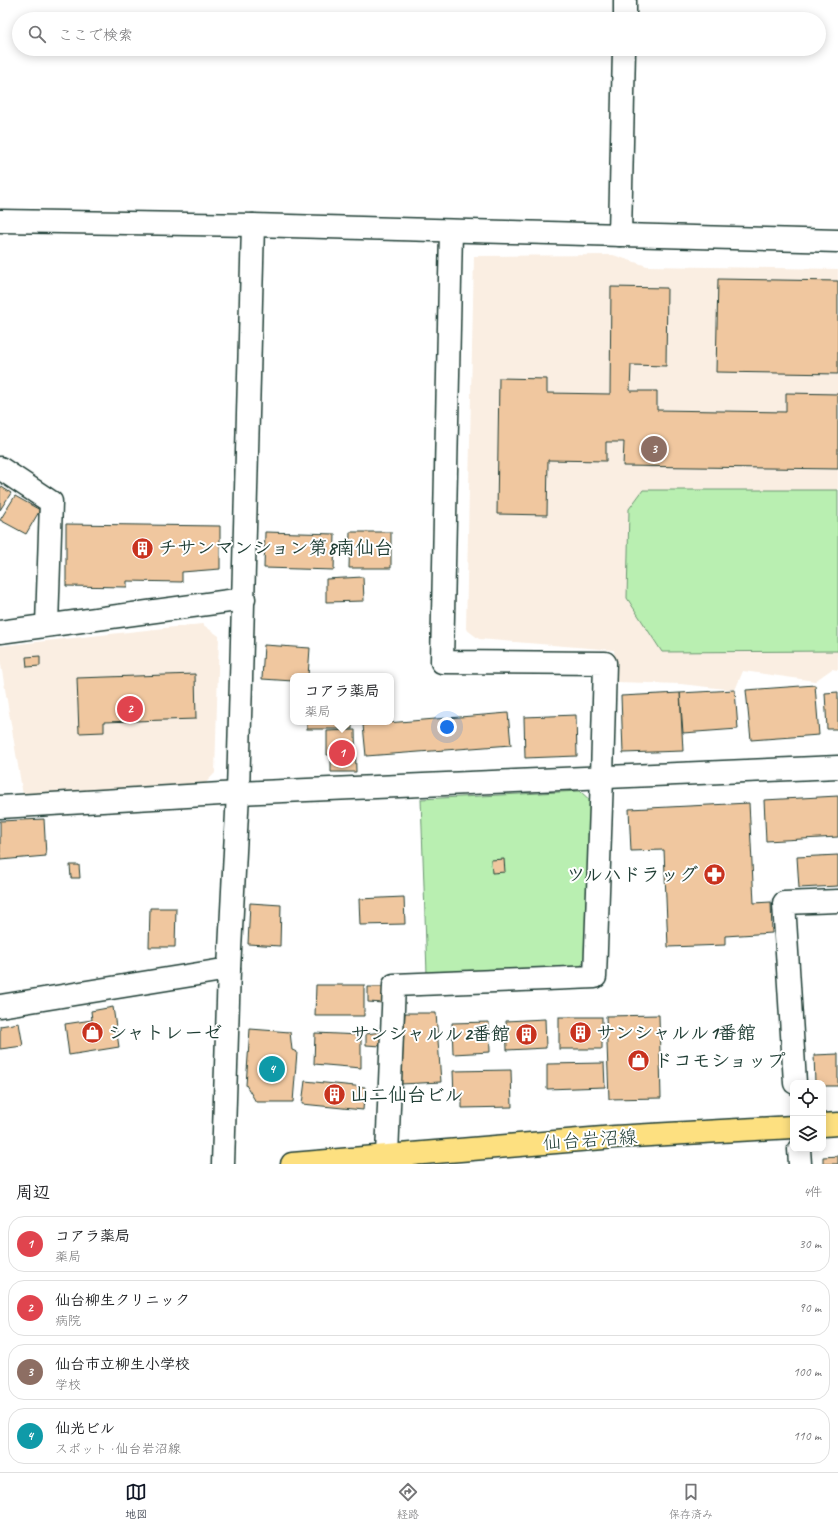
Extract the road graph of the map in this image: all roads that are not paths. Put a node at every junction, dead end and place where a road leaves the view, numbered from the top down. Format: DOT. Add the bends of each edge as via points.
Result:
graph roads {
  1 [pos="625,0"];
  2 [pos="625,12"];
  3 [pos="624,56"];
  4 [pos="0,221"];
  5 [pos="253,225"];
  6 [pos="451,231"];
  7 [pos="620,235"];
  8 [pos="838,241"];
  9 [pos="0,468"];
  10 [pos="244,600"];
  11 [pos="47,625"];
  12 [pos="0,632"];
  13 [pos="838,766"];
  14 [pos="602,777"];
  15 [pos="238,793"];
  16 [pos="0,807"];
  17 [pos="838,901"];
  18 [pos="229,969"];
  19 [pos="0,1006"];
  20 [pos="795,1080"];
  21 [pos="838,1124"];
  22 [pos="826,1125"];
  23 [pos="790,1127"];
  24 [pos="799,1152"];
  25 [pos="387,1155"];
  26 [pos="223,1164"];
  27 [pos="292,1164"];
  28 [pos="800,1164"];
  1 -- 2 [label="street"];
  3 -- 7 [label="street"];
  4 -- 5 [label="street"];
  5 -- 6 [label="street"];
  5 -- 10 [label="street"];
  6 -- 7 [label="street"];
  6 -- 14 [label="street" via="442,662 605,663"];
  7 -- 8 [label="street"];
  9 -- 11 [label="street" via="51,502"];
  10 -- 11 [label="street"];
  10 -- 15 [label="street"];
  11 -- 12 [label="street"];
  13 -- 14 [label="street"];
  14 -- 15 [label="street"];
  14 -- 25 [label="street" via="595,977 394,985"];
  15 -- 16 [label="street"];
  15 -- 18 [label="street"];
  17 -- 20 [label="street" via="784,904"];
  18 -- 19 [label="street"];
  18 -- 26 [label="street"];
  21 -- 22 [label="main road"];
  23 -- 25 [label="main road, 仙台岩沼線" via="615,1137"];
  24 -- 28 [label="street"];
  25 -- 27 [label="main road, 仙台岩沼線"];
}
